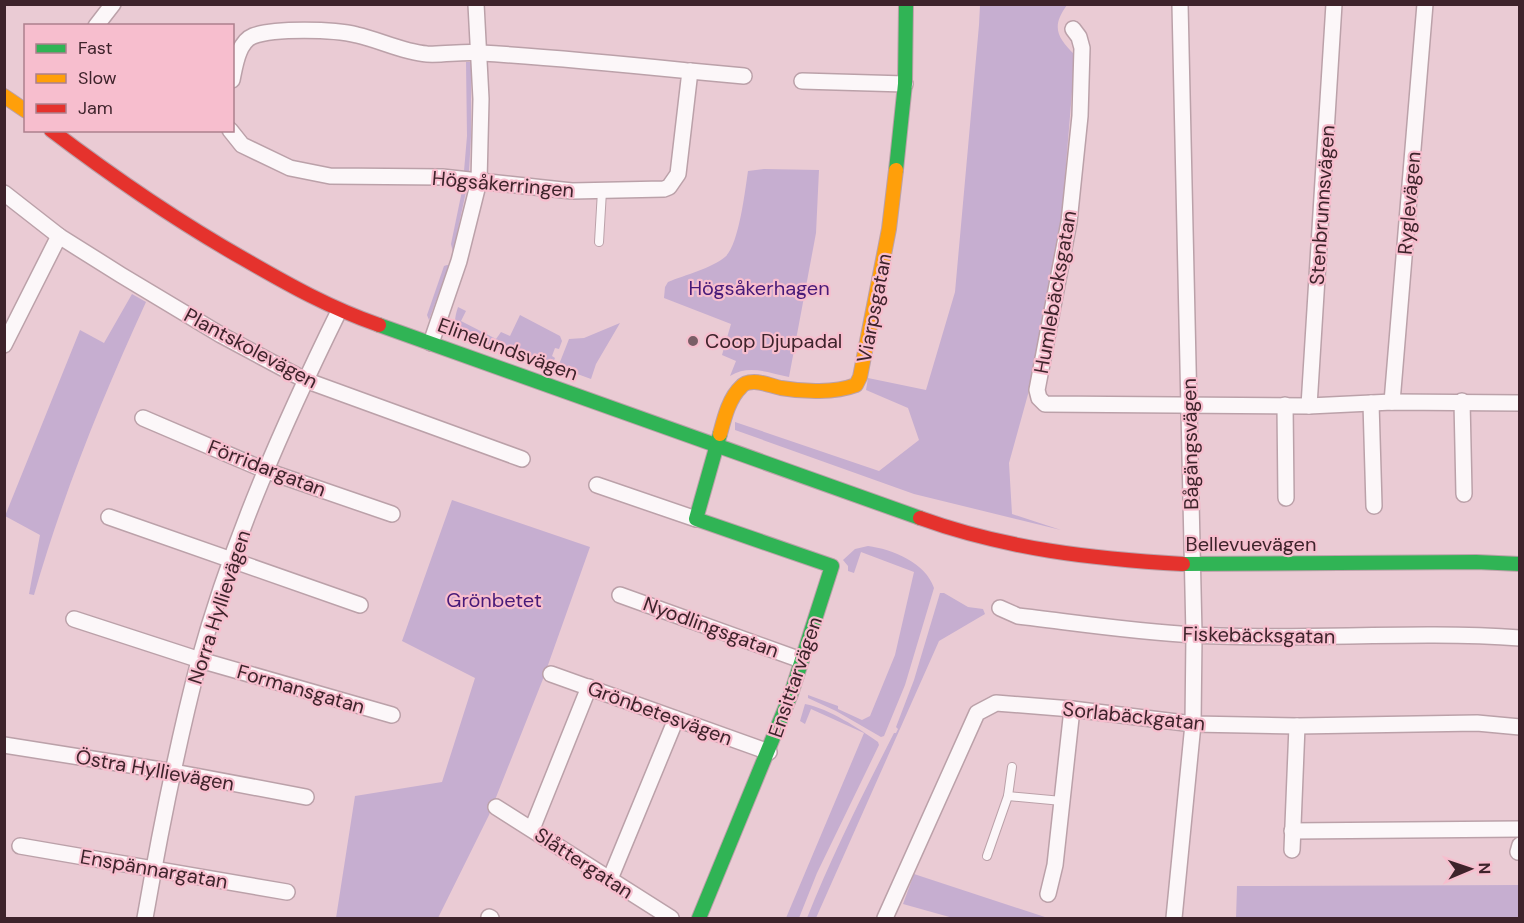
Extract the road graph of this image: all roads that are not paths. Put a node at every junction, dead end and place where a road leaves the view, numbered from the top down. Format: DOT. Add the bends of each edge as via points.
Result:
graph roads {
  1 [pos="476,4"];
  2 [pos="906,4"];
  3 [pos="1180,4"];
  4 [pos="1334,4"];
  5 [pos="1425,4"];
  6 [pos="110,6"];
  7 [pos="97,24"];
  8 [pos="1072,29"];
  9 [pos="478,52"];
  10 [pos="234,69"];
  11 [pos="690,71"];
  12 [pos="744,76"];
  13 [pos="802,81"];
  14 [pos="905,84"];
  15 [pos="4,96"];
  16 [pos="24,107"];
  17 [pos="54,132"];
  18 [pos="232,132"];
  19 [pos="478,181"];
  20 [pos="602,191"];
  21 [pos="4,193"];
  22 [pos="59,236"];
  23 [pos="599,242"];
  24 [pos="339,311"];
  25 [pos="431,343"];
  26 [pos="4,345"];
  27 [pos="305,380"];
  28 [pos="1462,401"];
  29 [pos="1392,402"];
  30 [pos="1190,403"];
  31 [pos="1371,403"];
  32 [pos="1520,403"];
  33 [pos="1285,405"];
  34 [pos="1309,406"];
  35 [pos="142,418"];
  36 [pos="717,446"];
  37 [pos="522,459"];
  38 [pos="267,471"];
  39 [pos="597,485"];
  40 [pos="1464,494"];
  41 [pos="1286,498"];
  42 [pos="1374,506"];
  43 [pos="392,514"];
  44 [pos="109,517"];
  45 [pos="696,519"];
  46 [pos="984,537"];
  47 [pos="232,560"];
  48 [pos="1193,564"];
  49 [pos="1520,564"];
  50 [pos="620,595"];
  51 [pos="360,605"];
  52 [pos="1000,608"];
  53 [pos="74,619"];
  54 [pos="1194,635"];
  55 [pos="1520,638"];
  56 [pos="200,660"];
  57 [pos="801,660"];
  58 [pos="551,674"];
  59 [pos="589,687"];
  60 [pos="1072,709"];
  61 [pos="392,715"];
  62 [pos="676,719"];
  63 [pos="1193,724"];
  64 [pos="1297,726"];
  65 [pos="1520,727"];
  66 [pos="4,745"];
  67 [pos="768,752"];
  68 [pos="1012,767"];
  69 [pos="174,772"];
  70 [pos="1008,796"];
  71 [pos="306,797"];
  72 [pos="1062,801"];
  73 [pos="496,807"];
  74 [pos="532,829"];
  75 [pos="1520,829"];
  76 [pos="1292,831"];
  77 [pos="20,846"];
  78 [pos="1292,850"];
  79 [pos="987,856"];
  80 [pos="154,868"];
  81 [pos="610,879"];
  82 [pos="287,892"];
  83 [pos="1048,894"];
  84 [pos="145,918"];
  85 [pos="671,918"];
  86 [pos="699,918"];
  87 [pos="885,918"];
  88 [pos="1174,918"];
  1 -- 9 [label="street"];
  2 -- 14 [label="street, Viarpsgatan"];
  3 -- 30 [label="street, Bågängsvägen"];
  4 -- 34 [label="street, Stenbrunnsvägen"];
  5 -- 29 [label="street, Ryglevägen"];
  6 -- 7 [label="street"];
  8 -- 30 [label="street, Humlebäcksgatan" via="1082,48 1080,116 1069,222 1037,390 1039,398 1045,404"];
  9 -- 10 [label="street" via="428,54 333,31 269,32 250,37 243,44"];
  9 -- 11 [label="street"];
  9 -- 19 [label="street"];
  11 -- 12 [label="street"];
  11 -- 20 [label="street, Högsåkerringen" via="674,182 664,189"];
  13 -- 14 [label="street"];
  14 -- 36 [label="street, Viarpsgatan" via="890,229 859,381 847,388 805,389 746,382 732,400"];
  15 -- 16 [label="street"];
  17 -- 24 [label="street, Elinelundsvägen" via="123,185"];
  18 -- 19 [label="street, Högsåkerringen" via="242,145 290,168 311,173"];
  19 -- 20 [label="street, Högsåkerringen"];
  19 -- 25 [label="street" via="459,261"];
  20 -- 23 [label="lane"];
  21 -- 22 [label="street, Plantskolevägen"];
  22 -- 26 [label="street"];
  22 -- 27 [label="street, Plantskolevägen" via="221,335"];
  24 -- 25 [label="street, Elinelundsvägen"];
  24 -- 27 [label="street, Norra Hyllievägen"];
  25 -- 36 [label="street, Elinelundsvägen"];
  27 -- 37 [label="street, Plantskolevägen"];
  27 -- 38 [label="street, Norra Hyllievägen"];
  28 -- 29 [label="street, Humlebäcksgatan"];
  28 -- 32 [label="street, Humlebäcksgatan"];
  28 -- 40 [label="street"];
  29 -- 31 [label="street, Humlebäcksgatan"];
  30 -- 33 [label="street, Humlebäcksgatan"];
  30 -- 48 [label="street, Bågängsvägen"];
  31 -- 34 [label="street, Humlebäcksgatan"];
  31 -- 42 [label="street"];
  33 -- 34 [label="street, Humlebäcksgatan"];
  33 -- 41 [label="street"];
  35 -- 38 [label="street, Förridargatan"];
  36 -- 45 [label="street"];
  36 -- 46 [label="street, Elinelundsvägen" via="933,523"];
  38 -- 43 [label="street, Förridargatan"];
  38 -- 47 [label="street, Norra Hyllievägen"];
  39 -- 45 [label="street, Ensittarvägen"];
  44 -- 47 [label="street"];
  45 -- 57 [label="street, Ensittarvägen" via="832,566"];
  46 -- 48 [label="street, Bellevuevägen" via="1064,554"];
  47 -- 51 [label="street"];
  47 -- 56 [label="street, Norra Hyllievägen"];
  48 -- 49 [label="street, Bellevuevägen"];
  48 -- 54 [label="street, Bågängsvägen"];
  50 -- 57 [label="street, Nyodlingsgatan"];
  52 -- 54 [label="street, Fiskebäcksgatan" via="1018,616"];
  53 -- 56 [label="street, Formansgatan"];
  54 -- 55 [label="street, Fiskebäcksgatan"];
  54 -- 63 [label="street, Bågängsvägen"];
  56 -- 61 [label="street, Formansgatan"];
  56 -- 69 [label="street, Norra Hyllievägen"];
  57 -- 67 [label="street, Ensittarvägen"];
  58 -- 59 [label="street, Grönbetesvägen"];
  59 -- 62 [label="street, Grönbetesvägen"];
  59 -- 74 [label="street"];
  60 -- 63 [label="street, Sorlabäckgatan"];
  60 -- 72 [label="street"];
  60 -- 87 [label="street, Sorlabäckgatan" via="996,703 977,713"];
  62 -- 67 [label="street, Grönbetesvägen"];
  62 -- 81 [label="street"];
  63 -- 64 [label="street, Sorlabäckgatan"];
  63 -- 88 [label="street, Bågängsvägen"];
  64 -- 65 [label="street, Sorlabäckgatan" via="1477,723"];
  64 -- 76 [label="street"];
  66 -- 69 [label="street, Östra Hyllievägen"];
  67 -- 86 [label="street, Ensittarvägen"];
  68 -- 70 [label="lane"];
  69 -- 71 [label="street, Östra Hyllievägen"];
  69 -- 80 [label="street, Norra Hyllievägen"];
  70 -- 72 [label="lane"];
  70 -- 79 [label="lane"];
  72 -- 83 [label="street"];
  73 -- 74 [label="street, Slåttergatan"];
  74 -- 81 [label="street, Slåttergatan"];
  75 -- 76 [label="street"];
  76 -- 78 [label="street"];
  77 -- 80 [label="street, Enspännargatan"];
  80 -- 82 [label="street, Enspännargatan"];
  80 -- 84 [label="street, Norra Hyllievägen"];
  81 -- 85 [label="street, Slåttergatan"];
}
